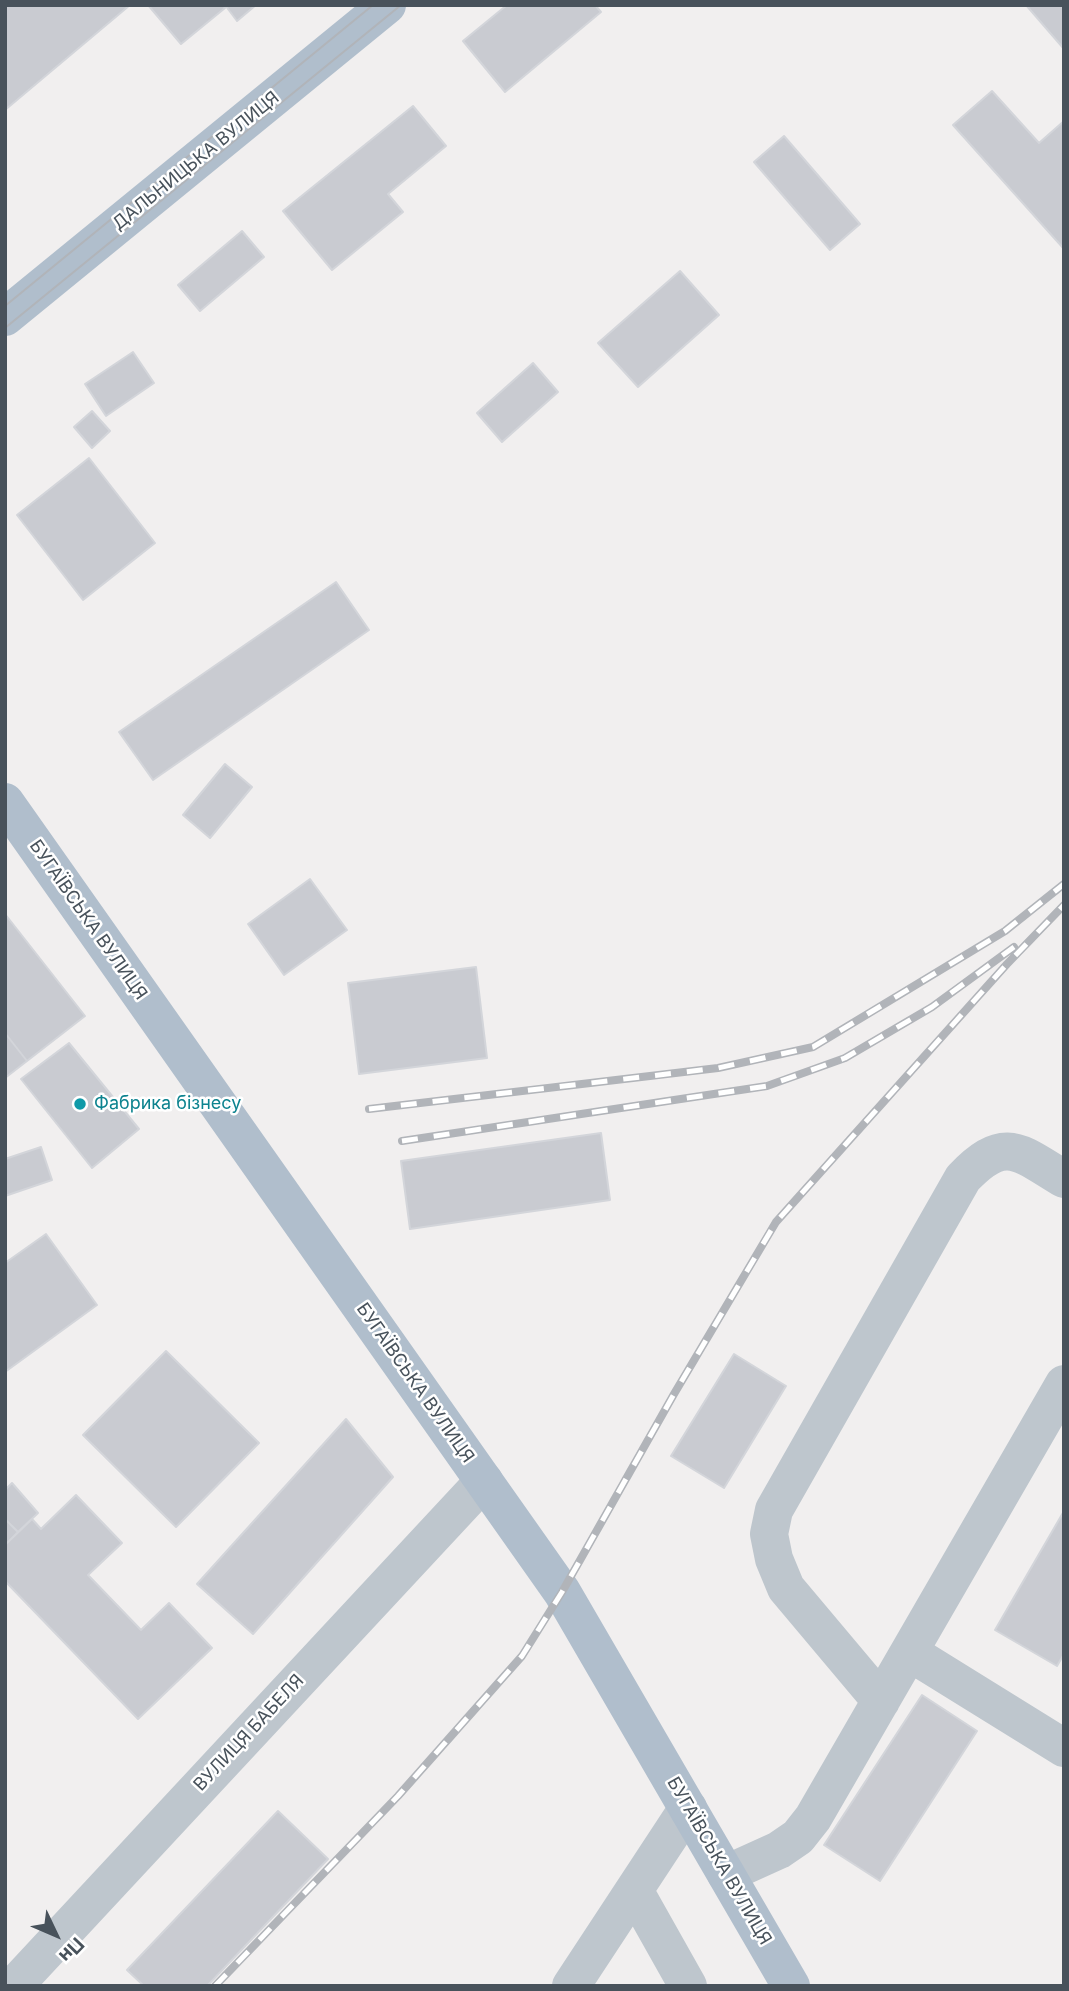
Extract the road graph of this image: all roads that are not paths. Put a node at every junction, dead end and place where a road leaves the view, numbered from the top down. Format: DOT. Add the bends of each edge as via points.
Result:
graph roads {
  1 [pos="387,5"];
  2 [pos="5,317"];
  3 [pos="5,802"];
  4 [pos="1064,1179"];
  5 [pos="1064,1384"];
  6 [pos="484,1481"];
  7 [pos="909,1652"];
  8 [pos="881,1701"];
  9 [pos="1064,1748"];
  10 [pos="688,1808"];
  11 [pos="726,1874"];
  12 [pos="634,1890"];
  13 [pos="14,1986"];
  14 [pos="571,1986"];
  15 [pos="688,1986"];
  16 [pos="791,1986"];
  1 -- 2 [label="main road, ДАЛЬНИЦЬКА ВУЛИЦЯ"];
  3 -- 6 [label="main road, БУГАЇВСЬКА ВУЛИЦЯ"];
  4 -- 8 [label="street" via="1020,1153 1001,1151 979,1161 963,1178 774,1510 769,1534 786,1588"];
  5 -- 7 [label="street"];
  6 -- 10 [label="main road, БУГАЇВСЬКА ВУЛИЦЯ" via="562,1592"];
  6 -- 13 [label="street, ВУЛИЦЯ БАБЕЛЯ"];
  7 -- 8 [label="street"];
  7 -- 9 [label="street"];
  8 -- 11 [label="street" via="798,1837"];
  10 -- 11 [label="main road, БУГАЇВСЬКА ВУЛИЦЯ"];
  10 -- 12 [label="street"];
  11 -- 16 [label="main road, БУГАЇВСЬКА ВУЛИЦЯ"];
  12 -- 14 [label="street"];
  12 -- 15 [label="street"];
}
